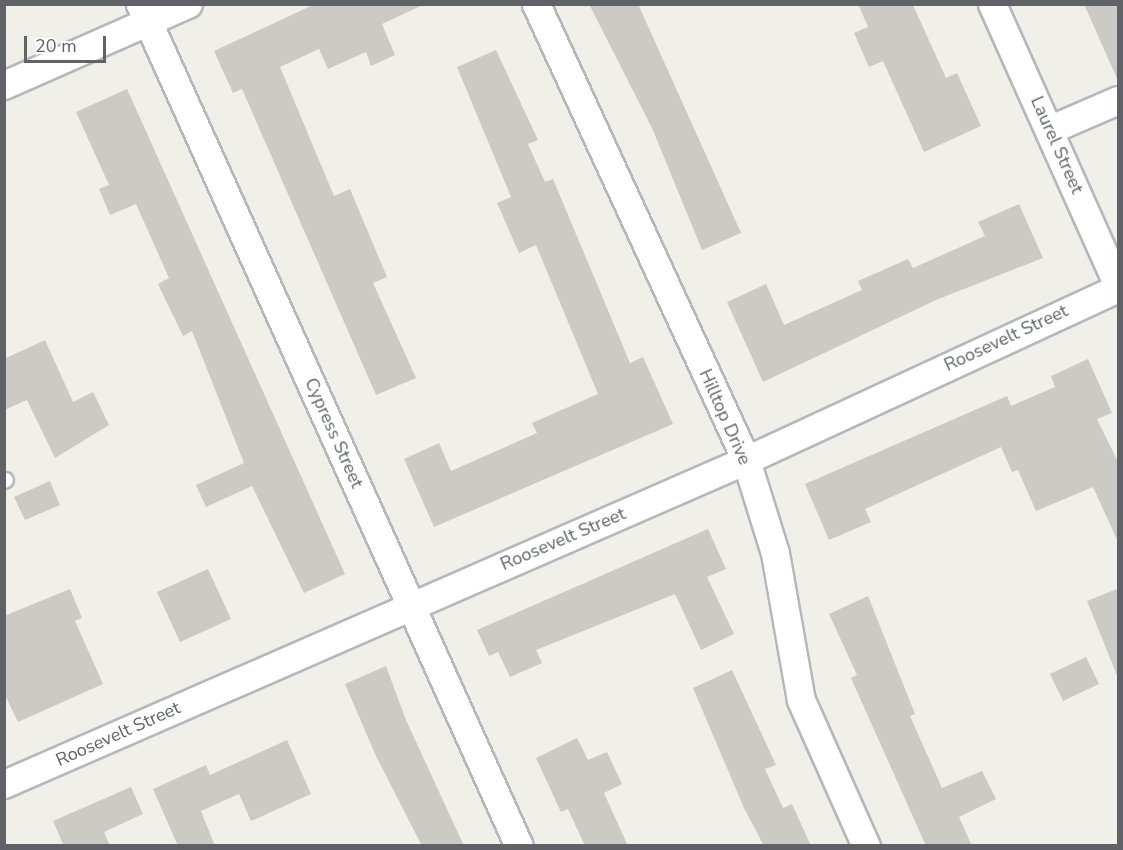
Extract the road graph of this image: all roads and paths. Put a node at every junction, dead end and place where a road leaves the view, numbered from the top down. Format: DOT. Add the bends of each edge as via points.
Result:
graph roads {
  1 [pos="188,4"];
  2 [pos="536,4"];
  3 [pos="992,4"];
  4 [pos="144,13"];
  5 [pos="4,85"];
  6 [pos="1119,100"];
  7 [pos="1051,129"];
  8 [pos="1111,249"];
  9 [pos="1119,287"];
  10 [pos="746,460"];
  11 [pos="411,604"];
  12 [pos="4,784"];
  13 [pos="519,846"];
  14 [pos="866,846"];
  1 -- 4 [label="street"];
  2 -- 10 [label="street, Hilltop Drive"];
  3 -- 7 [label="street, Laurel Street"];
  4 -- 5 [label="street"];
  4 -- 11 [label="street, Cypress Street"];
  6 -- 7 [label="street"];
  7 -- 8 [label="street, Laurel Street"];
  8 -- 9 [label="street, Laurel Street"];
  9 -- 10 [label="street, Roosevelt Street"];
  10 -- 11 [label="street, Roosevelt Street"];
  10 -- 14 [label="street, Hilltop Drive" via="775,553 801,700"];
  11 -- 12 [label="street, Roosevelt Street"];
  11 -- 13 [label="street, Cypress Street"];
}
